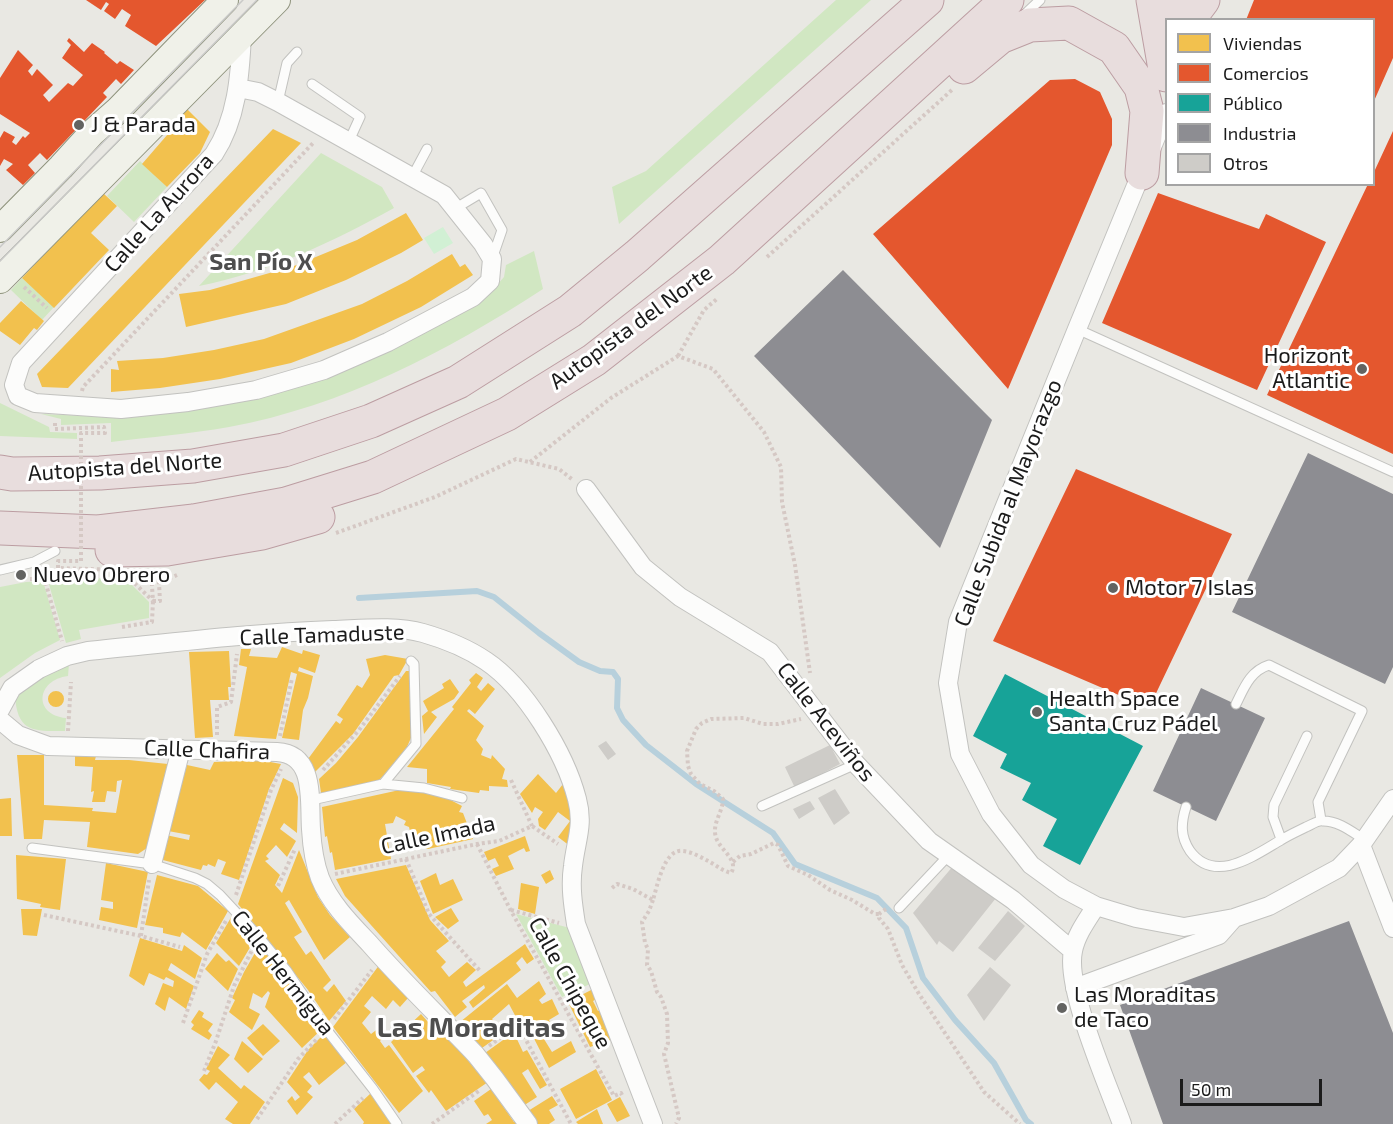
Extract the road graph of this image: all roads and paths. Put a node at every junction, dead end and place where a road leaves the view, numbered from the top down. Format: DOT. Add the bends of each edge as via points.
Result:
graph roads {
  1 [pos="225,0"];
  2 [pos="277,0"];
  3 [pos="927,0"];
  4 [pos="1007,0"];
  5 [pos="1040,0"];
  6 [pos="1154,0"];
  7 [pos="1203,0"];
  8 [pos="1211,0"];
  9 [pos="1204,18"];
  10 [pos="242,35"];
  11 [pos="1000,37"];
  12 [pos="1163,38"];
  13 [pos="1114,48"];
  14 [pos="297,52"];
  15 [pos="1165,56"];
  16 [pos="312,84"];
  17 [pos="956,86"];
  18 [pos="238,88"];
  19 [pos="903,95"];
  20 [pos="278,102"];
  21 [pos="1165,118"];
  22 [pos="348,141"];
  23 [pos="312,146"];
  24 [pos="427,149"];
  25 [pos="1142,173"];
  26 [pos="412,177"];
  27 [pos="456,208"];
  28 [pos="0,229"];
  29 [pos="492,258"];
  30 [pos="763,260"];
  31 [pos="4,276"];
  32 [pos="721,296"];
  33 [pos="61,320"];
  34 [pos="1077,329"];
  35 [pos="678,356"];
  36 [pos="79,406"];
  37 [pos="55,423"];
  38 [pos="530,462"];
  39 [pos="0,472"];
  40 [pos="1393,472"];
  41 [pos="373,477"];
  42 [pos="586,489"];
  43 [pos="0,528"];
  44 [pos="328,535"];
  45 [pos="0,553"];
  46 [pos="50,564"];
  47 [pos="0,570"];
  48 [pos="180,573"];
  49 [pos="26,579"];
  50 [pos="153,601"];
  51 [pos="119,628"];
  52 [pos="239,636"];
  53 [pos="67,656"];
  54 [pos="411,661"];
  55 [pos="292,678"];
  56 [pos="71,682"];
  57 [pos="1236,704"];
  58 [pos="0,710"];
  59 [pos="816,712"];
  60 [pos="0,720"];
  61 [pos="1307,736"];
  62 [pos="66,746"];
  63 [pos="181,749"];
  64 [pos="216,750"];
  65 [pos="283,752"];
  66 [pos="856,764"];
  67 [pos="511,780"];
  68 [pos="308,781"];
  69 [pos="383,784"];
  70 [pos="462,798"];
  71 [pos="1393,799"];
  72 [pos="312,800"];
  73 [pos="762,806"];
  74 [pos="1186,807"];
  75 [pos="1321,820"];
  76 [pos="532,826"];
  77 [pos="311,827"];
  78 [pos="1281,839"];
  79 [pos="1363,842"];
  80 [pos="477,844"];
  81 [pos="32,848"];
  82 [pos="949,855"];
  83 [pos="406,859"];
  84 [pos="733,862"];
  85 [pos="152,864"];
  86 [pos="573,865"];
  87 [pos="320,878"];
  88 [pos="278,886"];
  89 [pos="612,888"];
  90 [pos="653,900"];
  91 [pos="1096,906"];
  92 [pos="232,908"];
  93 [pos="899,908"];
  94 [pos="510,909"];
  95 [pos="879,914"];
  96 [pos="44,915"];
  97 [pos="1234,918"];
  98 [pos="576,924"];
  99 [pos="1393,928"];
  100 [pos="141,936"];
  101 [pos="259,937"];
  102 [pos="180,947"];
  103 [pos="1073,951"];
  104 [pos="481,972"];
  105 [pos="1075,988"];
  106 [pos="183,1023"];
  107 [pos="476,1056"];
  108 [pos="204,1071"];
  109 [pos="495,1079"];
  110 [pos="373,1089"];
  111 [pos="625,1102"];
  112 [pos="335,1124"];
  113 [pos="397,1124"];
  114 [pos="432,1124"];
  115 [pos="528,1124"];
  116 [pos="571,1124"];
  117 [pos="653,1124"];
  118 [pos="676,1124"];
  119 [pos="1020,1124"];
  120 [pos="1122,1124"];
  1 -- 28 [label="main road"];
  2 -- 10 [label="main road"];
  3 -- 39 [label="highway, Autopista del Norte" via="570,311 458,382 371,422 284,450 193,466 100,473"];
  4 -- 19 [label="highway, Autopista del Norte"];
  5 -- 11 [label="lane"];
  6 -- 7 [label="highway" via="1168,12 1180,13 1194,12"];
  6 -- 12 [label="highway"];
  8 -- 9 [label="street"];
  10 -- 18 [label="street, Calle La Aurora"];
  10 -- 31 [label="main road"];
  11 -- 13 [label="highway" via="1030,26 1069,23"];
  11 -- 19 [label="highway" via="954,75"];
  12 -- 13 [label="highway"];
  12 -- 15 [label="highway"];
  13 -- 25 [label="highway" via="1141,87 1147,111"];
  14 -- 20 [label="lane" via="287,63"];
  16 -- 22 [label="lane" via="360,117"];
  17 -- 30 [label="path"];
  18 -- 20 [label="street"];
  18 -- 33 [label="street, Calle La Aurora" via="225,138 214,154"];
  19 -- 41 [label="highway, Autopista del Norte" via="722,260 594,360 507,414"];
  20 -- 22 [label="street"];
  21 -- 25 [label="street, Calle Subida al Mayorazgo"];
  22 -- 26 [label="street"];
  23 -- 36 [label="path" via="83,387"];
  24 -- 26 [label="lane"];
  25 -- 34 [label="street, Calle Subida al Mayorazgo"];
  26 -- 27 [label="street" via="444,195"];
  27 -- 29 [label="street"];
  27 -- 29 [label="lane" via="482,193 502,230"];
  29 -- 36 [label="street" via="490,281 473,297 388,342 324,370 256,390 188,402 121,409"];
  31 -- 33 [label="path"];
  32 -- 35 [label="path" via="704,310"];
  33 -- 36 [label="street, Calle La Aurora" via="21,363 14,385 18,396 35,403"];
  34 -- 40 [label="lane"];
  34 -- 91 [label="street, Calle Subida al Mayorazgo" via="958,622 948,683 960,754 991,814 1031,865"];
  35 -- 38 [label="path" via="611,398"];
  35 -- 59 [label="path" via="712,369 764,432 781,467 782,502"];
  37 -- 50 [label="path, bridge" via="55,429 104,427 105,433 81,433 81,561 58,561 58,568 151,571"];
  38 -- 42 [label="path" via="559,469"];
  38 -- 44 [label="path" via="516,459 435,497"];
  41 -- 43 [label="highway, Autopista del Norte" via="286,504 194,521 98,532"];
  41 -- 46 [label="highway" via="346,509 262,533"];
  42 -- 59 [label="street, Calle Aceviños" via="643,567 680,597 770,652"];
  45 -- 46 [label="highway" via="12,550"];
  46 -- 47 [label="lane" via="34,561"];
  46 -- 49 [label="path"];
  46 -- 50 [label="path" via="126,575"];
  46 -- 53 [label="path"];
  48 -- 50 [label="path" via="159,583 159,601"];
  50 -- 51 [label="path" via="152,622"];
  52 -- 53 [label="street, Calle Tamaduste"];
  52 -- 64 [label="path" via="231,702 217,707"];
  52 -- 86 [label="street, Calle Tamaduste" via="385,628 422,633 486,661 512,683 534,713 568,773 581,819"];
  53 -- 58 [label="street, Calle Tamaduste" via="12,687"];
  54 -- 68 [label="path" via="359,730"];
  54 -- 69 [label="lane" via="416,744"];
  55 -- 65 [label="path"];
  56 -- 62 [label="path"];
  57 -- 75 [label="lane" via="1251,676 1269,665 1362,711 1318,802"];
  59 -- 66 [label="street, Calle Aceviños"];
  59 -- 84 [label="path" via="778,724 744,718 711,719 696,729 687,751 688,766 697,781 723,799 716,838"];
  60 -- 62 [label="street, Calle Chafira" via="18,735 48,746"];
  61 -- 78 [label="lane" via="1274,805 1273,817"];
  62 -- 63 [label="street, Calle Chafira"];
  63 -- 64 [label="street, Calle Chafira"];
  63 -- 85 [label="street"];
  64 -- 65 [label="street, Calle Chafira"];
  65 -- 68 [label="street, Calle Chafira" via="301,763"];
  65 -- 92 [label="path"];
  66 -- 73 [label="lane"];
  66 -- 82 [label="street, Calle Aceviños" via="929,841"];
  67 -- 76 [label="path"];
  68 -- 72 [label="street, Calle Chafira"];
  69 -- 70 [label="lane" via="424,788"];
  69 -- 72 [label="lane"];
  71 -- 79 [label="street, Calle Subida al Mayorazgo"];
  72 -- 77 [label="street, Calle Chafira"];
  74 -- 78 [label="lane" via="1182,834 1194,856 1216,866 1234,866"];
  75 -- 78 [label="lane"];
  75 -- 79 [label="lane" via="1339,824"];
  76 -- 80 [label="path, Calle Imada" via="500,841"];
  76 -- 86 [label="path" via="566,849 562,863"];
  77 -- 87 [label="street, Calle Chafira"];
  77 -- 88 [label="path" via="301,836"];
  79 -- 97 [label="street, Calle Subida al Mayorazgo" via="1339,868 1269,906"];
  79 -- 99 [label="street"];
  80 -- 83 [label="path, Calle Imada"];
  80 -- 94 [label="path, Calle Chipeque"];
  81 -- 85 [label="lane, Calle Hermigua"];
  82 -- 93 [label="lane"];
  82 -- 103 [label="street, Calle Aceviños" via="1013,900"];
  83 -- 87 [label="path, Calle Imada"];
  83 -- 104 [label="path" via="429,914"];
  84 -- 90 [label="path" via="731,873 725,872 693,854 674,852 662,871"];
  84 -- 95 [label="path" via="774,843 788,866"];
  85 -- 92 [label="lane, Calle Hermigua" via="207,884"];
  85 -- 100 [label="path"];
  86 -- 98 [label="street, Calle Tamaduste" via="571,895"];
  87 -- 107 [label="street, Calle Chafira" via="349,922"];
  89 -- 90 [label="path" via="617,884"];
  90 -- 118 [label="path" via="642,922 647,964 667,1014 668,1042 664,1054 679,1118"];
  91 -- 97 [label="street, Calle Subida al Mayorazgo" via="1184,927"];
  91 -- 103 [label="street"];
  92 -- 101 [label="lane, Calle Hermigua"];
  92 -- 106 [label="path" via="207,954"];
  93 -- 95 [label="path" via="885,909"];
  94 -- 98 [label="path" via="570,926"];
  94 -- 111 [label="path, Calle Chipeque" via="614,1096 621,1093"];
  95 -- 119 [label="path" via="919,994 984,1092"];
  96 -- 100 [label="path"];
  97 -- 105 [label="street" via="1219,935"];
  98 -- 117 [label="street, Calle Tamaduste"];
  100 -- 102 [label="path"];
  101 -- 108 [label="path" via="234,986"];
  101 -- 110 [label="lane, Calle Hermigua"];
  103 -- 105 [label="street"];
  105 -- 120 [label="street"];
  107 -- 109 [label="street, Calle Chafira"];
  107 -- 116 [label="path" via="518,1025"];
  109 -- 114 [label="path"];
  109 -- 115 [label="street, Calle Chafira"];
  110 -- 112 [label="path"];
  110 -- 113 [label="lane, Calle Hermigua"];
}
